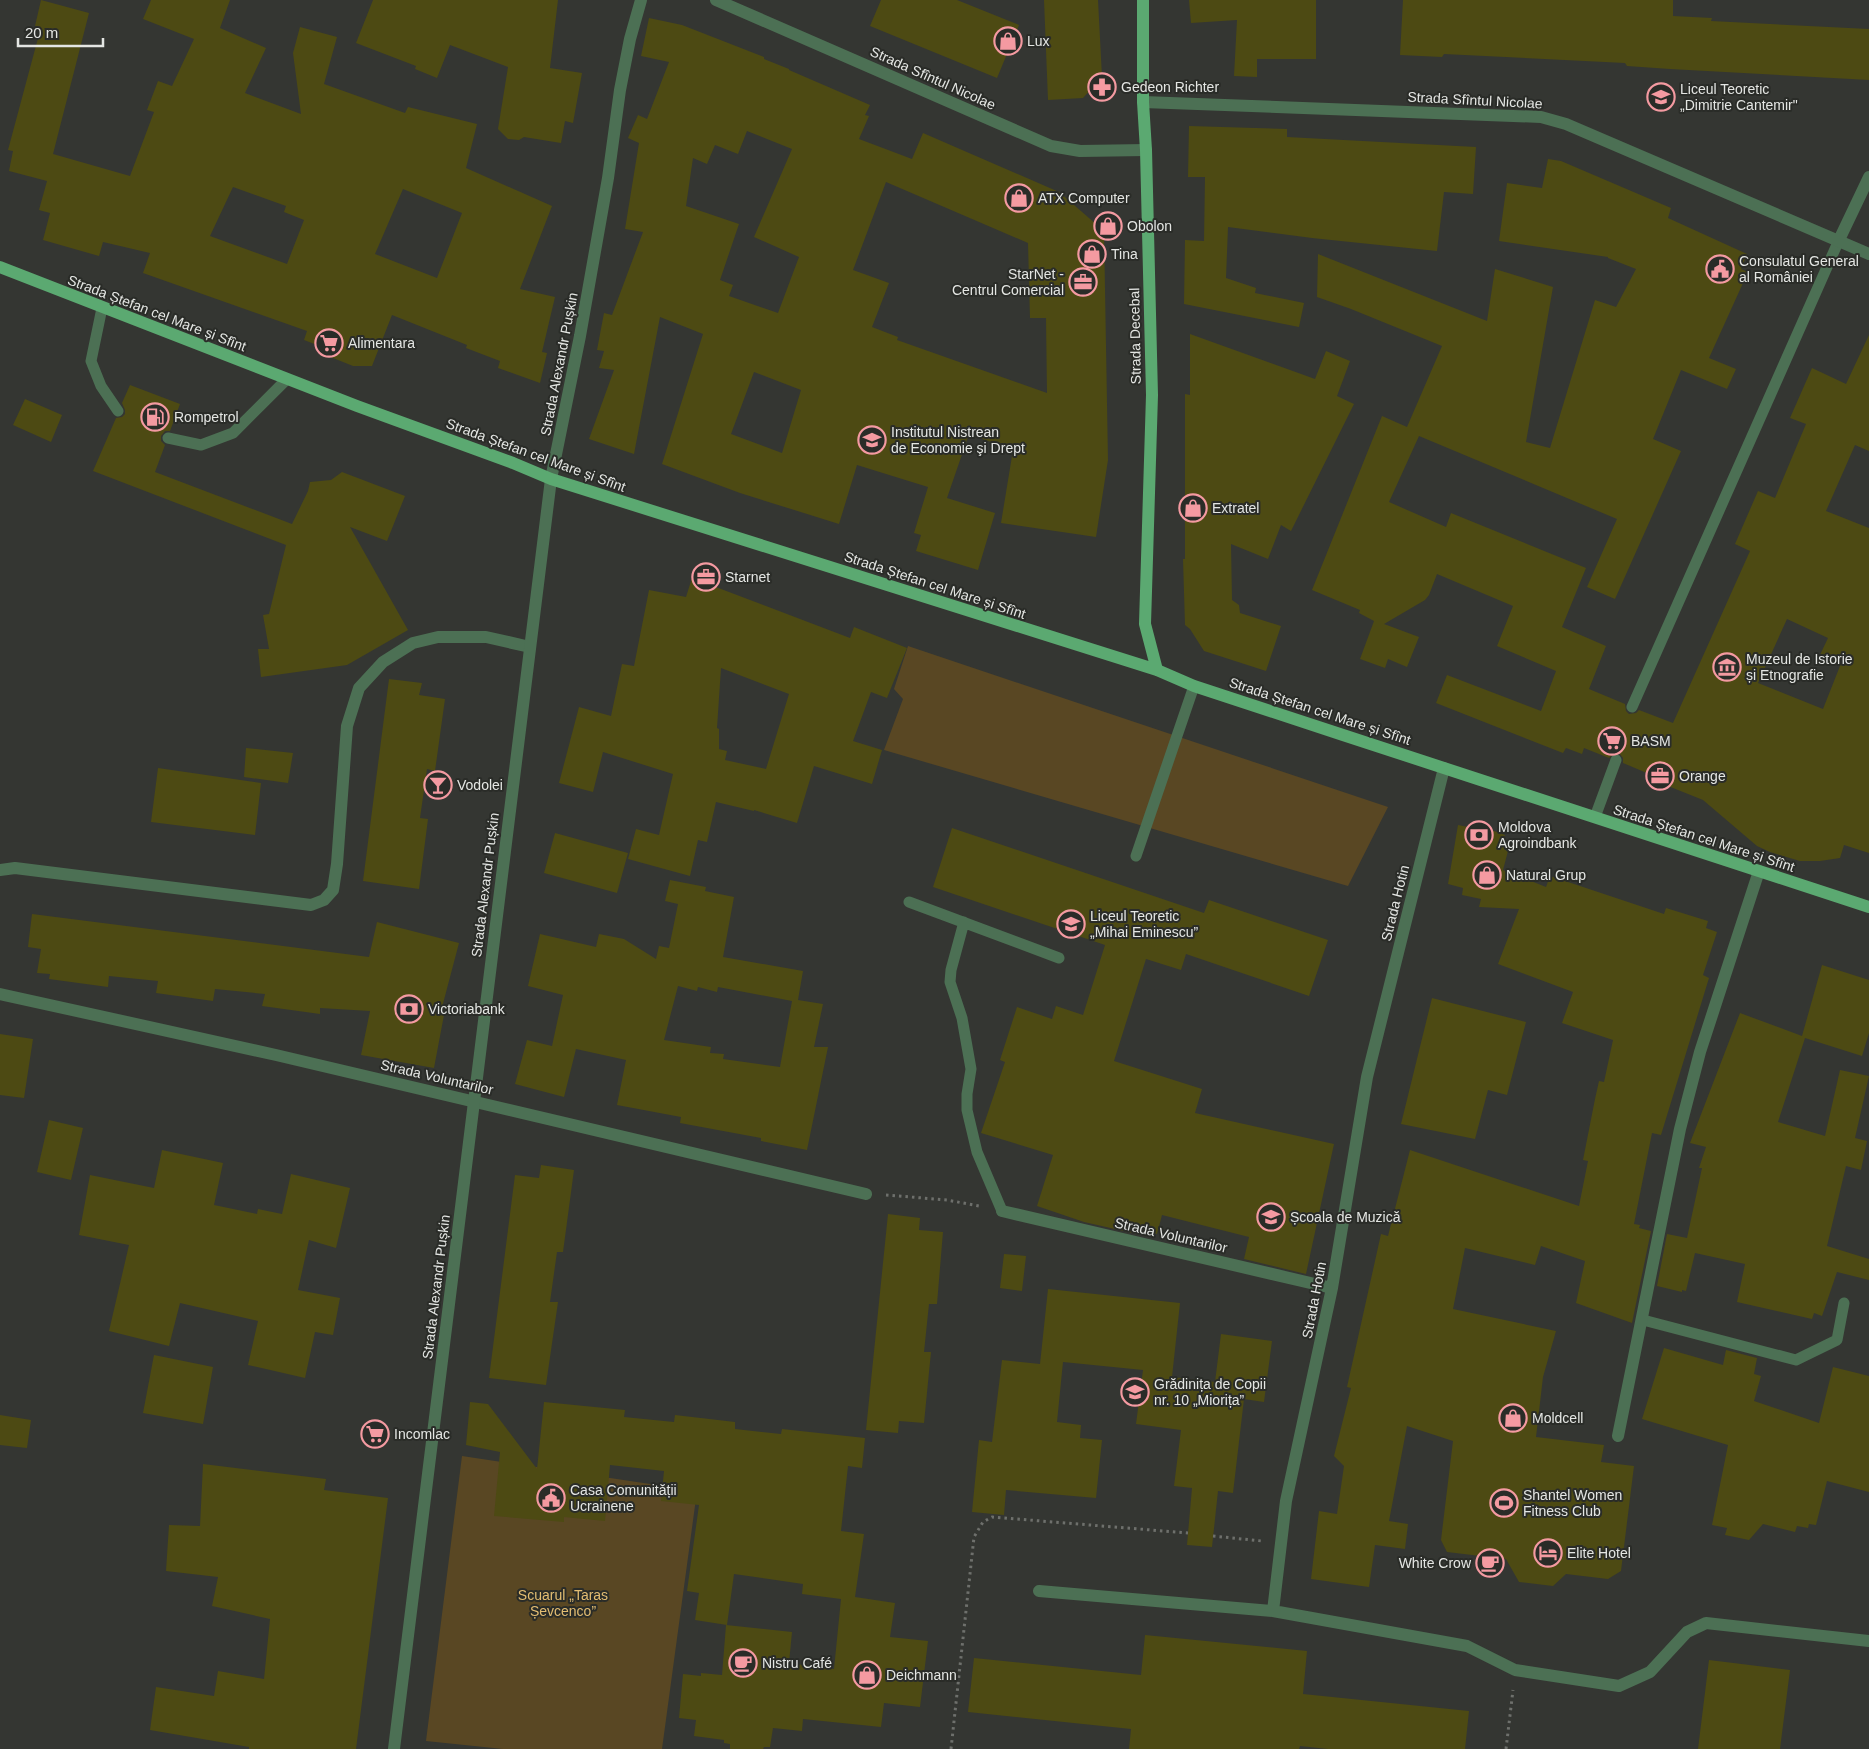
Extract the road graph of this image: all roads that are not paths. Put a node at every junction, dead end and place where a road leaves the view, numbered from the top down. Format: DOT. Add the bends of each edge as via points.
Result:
graph roads {
  1 [pos="641,0"];
  2 [pos="716,0"];
  3 [pos="1143,0"];
  4 [pos="1143,102"];
  5 [pos="1146,150"];
  6 [pos="1869,177"];
  7 [pos="1839,240"];
  8 [pos="1869,254"];
  9 [pos="0,268"];
  10 [pos="102,308"];
  11 [pos="287,379"];
  12 [pos="118,412"];
  13 [pos="168,438"];
  14 [pos="551,479"];
  15 [pos="530,647"];
  16 [pos="1156,670"];
  17 [pos="1194,686"];
  18 [pos="1632,707"];
  19 [pos="1616,760"];
  20 [pos="1444,768"];
  21 [pos="1595,817"];
  22 [pos="1136,856"];
  23 [pos="0,870"];
  24 [pos="1759,871"];
  25 [pos="909,902"];
  26 [pos="1869,908"];
  27 [pos="964,922"];
  28 [pos="1059,958"];
  29 [pos="0,994"];
  30 [pos="474,1101"];
  31 [pos="866,1194"];
  32 [pos="1002,1211"];
  33 [pos="1332,1288"];
  34 [pos="1844,1302"];
  35 [pos="1643,1320"];
  36 [pos="1618,1436"];
  37 [pos="1039,1591"];
  38 [pos="1273,1611"];
  39 [pos="1869,1641"];
  40 [pos="394,1749"];
  1 -- 14 [label="street, Strada Alexandr Pușkin" via="620,90 605,198"];
  2 -- 5 [label="street, Strada Sfîntul Nicolae" via="1051,146 1080,151"];
  3 -- 4 [label="main road, Strada Decebal"];
  4 -- 5 [label="main road, Strada Decebal"];
  4 -- 7 [label="street, Strada Sfîntul Nicolae" via="1541,117 1566,124"];
  5 -- 16 [label="main road, Strada Decebal" via="1152,395 1145,624"];
  6 -- 7 [label="street"];
  7 -- 8 [label="street, Strada Sfîntul Nicolae"];
  7 -- 18 [label="lane"];
  9 -- 10 [label="main road, Strada Ștefan cel Mare și Sfînt"];
  10 -- 11 [label="main road, Strada Ștefan cel Mare și Sfînt"];
  10 -- 12 [label="lane" via="91,361 101,386"];
  11 -- 13 [label="lane" via="233,433 201,445"];
  11 -- 14 [label="main road, Strada Ștefan cel Mare și Sfînt"];
  14 -- 15 [label="street, Strada Alexandr Pușkin"];
  14 -- 16 [label="main road, Strada Ștefan cel Mare și Sfînt"];
  15 -- 23 [label="street" via="486,637 438,636 413,643 383,662 359,688 347,726 333,890 324,900 311,906 15,868"];
  15 -- 30 [label="street, Strada Alexandr Pușkin"];
  16 -- 17 [label="main road, Strada Ștefan cel Mare și Sfînt"];
  17 -- 20 [label="main road, Strada Ștefan cel Mare și Sfînt"];
  17 -- 22 [label="lane"];
  19 -- 21 [label="lane"];
  20 -- 21 [label="main road, Strada Ștefan cel Mare și Sfînt"];
  20 -- 33 [label="street, Strada Hotin" via="1367,1077"];
  21 -- 24 [label="main road, Strada Ștefan cel Mare și Sfînt"];
  24 -- 26 [label="main road, Strada Ștefan cel Mare și Sfînt"];
  24 -- 35 [label="street" via="1700,1052 1680,1129"];
  25 -- 27 [label="lane"];
  27 -- 28 [label="lane"];
  27 -- 32 [label="lane" via="950,982 964,1026 971,1069 966,1094 967,1110 977,1152"];
  29 -- 30 [label="street, Strada Voluntarilor"];
  30 -- 31 [label="street, Strada Voluntarilor"];
  30 -- 40 [label="street, Strada Alexandr Pușkin"];
  32 -- 33 [label="street, Strada Voluntarilor"];
  33 -- 38 [label="street, Strada Hotin" via="1286,1501"];
  34 -- 35 [label="lane" via="1837,1340 1796,1360"];
  35 -- 36 [label="street"];
  37 -- 38 [label="street"];
  38 -- 39 [label="street" via="1467,1646 1515,1670 1619,1686 1650,1672 1687,1632 1706,1623"];
}
